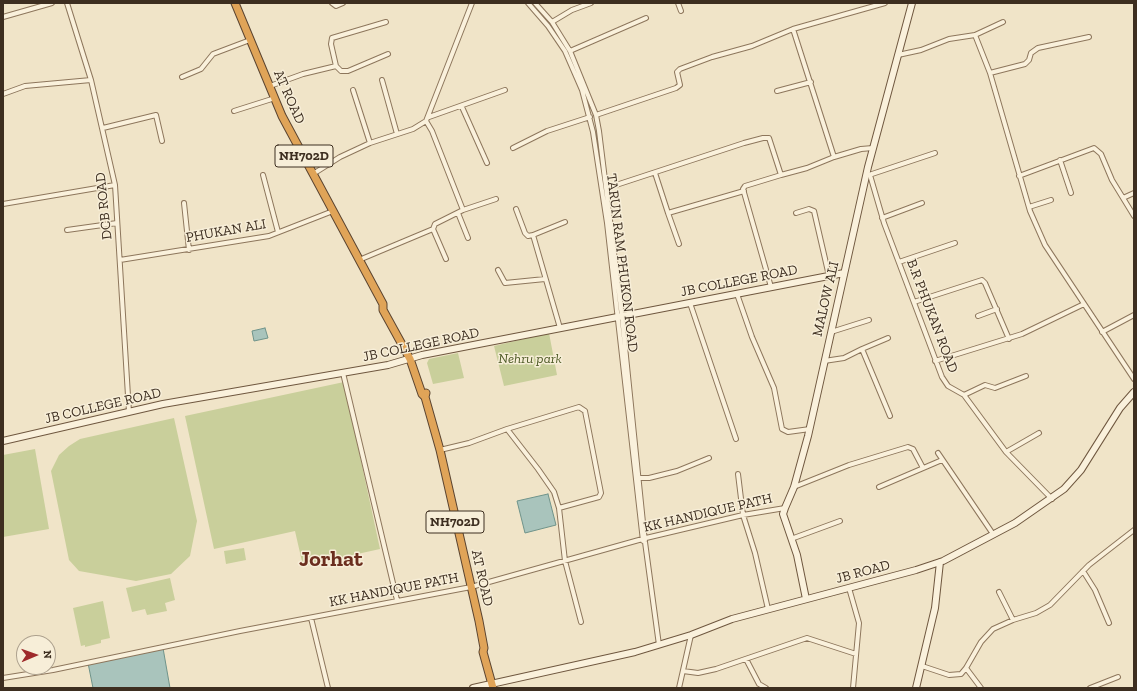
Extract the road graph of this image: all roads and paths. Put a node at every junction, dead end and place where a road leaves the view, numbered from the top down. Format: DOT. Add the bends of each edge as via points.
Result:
graph roads {
  1 [pos="52,3"];
  2 [pos="67,3"];
  3 [pos="235,3"];
  4 [pos="332,3"];
  5 [pos="344,3"];
  6 [pos="472,3"];
  7 [pos="528,3"];
  8 [pos="535,3"];
  9 [pos="591,3"];
  10 [pos="678,3"];
  11 [pos="885,3"];
  12 [pos="912,3"];
  13 [pos="681,11"];
  14 [pos="3,17"];
  15 [pos="646,18"];
  16 [pos="386,22"];
  17 [pos="552,22"];
  18 [pos="1003,22"];
  19 [pos="793,29"];
  20 [pos="975,35"];
  21 [pos="1089,37"];
  22 [pos="250,40"];
  23 [pos="570,51"];
  24 [pos="388,54"];
  25 [pos="898,55"];
  26 [pos="336,66"];
  27 [pos="990,73"];
  28 [pos="182,77"];
  29 [pos="91,80"];
  30 [pos="382,80"];
  31 [pos="810,82"];
  32 [pos="270,86"];
  33 [pos="353,90"];
  34 [pos="505,90"];
  35 [pos="777,91"];
  36 [pos="3,94"];
  37 [pos="275,98"];
  38 [pos="462,107"];
  39 [pos="234,111"];
  40 [pos="596,115"];
  41 [pos="590,117"];
  42 [pos="428,119"];
  43 [pos="103,128"];
  44 [pos="397,134"];
  45 [pos="162,141"];
  46 [pos="370,143"];
  47 [pos="513,148"];
  48 [pos="873,148"];
  49 [pos="935,153"];
  50 [pos="834,157"];
  51 [pos="1060,160"];
  52 [pos="487,163"];
  53 [pos="655,173"];
  54 [pos="313,174"];
  55 [pos="263,175"];
  56 [pos="781,175"];
  57 [pos="868,176"];
  58 [pos="1019,176"];
  59 [pos="115,185"];
  60 [pos="607,188"];
  61 [pos="744,191"];
  62 [pos="1071,193"];
  63 [pos="1134,193"];
  64 [pos="1124,198"];
  65 [pos="496,199"];
  66 [pos="1051,200"];
  67 [pos="184,203"];
  68 [pos="922,203"];
  69 [pos="3,204"];
  70 [pos="1029,207"];
  71 [pos="516,209"];
  72 [pos="463,210"];
  73 [pos="333,211"];
  74 [pos="458,213"];
  75 [pos="668,213"];
  76 [pos="796,213"];
  77 [pos="1134,216"];
  78 [pos="882,218"];
  79 [pos="565,222"];
  80 [pos="117,223"];
  81 [pos="433,229"];
  82 [pos="67,230"];
  83 [pos="278,232"];
  84 [pos="533,235"];
  85 [pos="468,238"];
  86 [pos="955,242"];
  87 [pos="679,244"];
  88 [pos="189,250"];
  89 [pos="446,259"];
  90 [pos="120,260"];
  91 [pos="359,260"];
  92 [pos="899,262"];
  93 [pos="498,270"];
  94 [pos="844,273"];
  95 [pos="828,276"];
  96 [pos="545,279"];
  97 [pos="770,287"];
  98 [pos="737,294"];
  99 [pos="914,302"];
  100 [pos="690,303"];
  101 [pos="1084,304"];
  102 [pos="997,309"];
  103 [pos="1134,315"];
  104 [pos="978,316"];
  105 [pos="620,317"];
  106 [pos="869,320"];
  107 [pos="560,328"];
  108 [pos="830,332"];
  109 [pos="1102,332"];
  110 [pos="888,338"];
  111 [pos="1009,339"];
  112 [pos="862,349"];
  113 [pos="412,358"];
  114 [pos="824,361"];
  115 [pos="935,361"];
  116 [pos="344,374"];
  117 [pos="1026,376"];
  118 [pos="1134,379"];
  119 [pos="1134,392"];
  120 [pos="964,395"];
  121 [pos="129,412"];
  122 [pos="890,416"];
  123 [pos="507,429"];
  124 [pos="810,429"];
  125 [pos="1039,433"];
  126 [pos="736,439"];
  127 [pos="3,441"];
  128 [pos="440,450"];
  129 [pos="1006,452"];
  130 [pos="938,454"];
  131 [pos="709,458"];
  132 [pos="942,460"];
  133 [pos="923,468"];
  134 [pos="738,474"];
  135 [pos="640,478"];
  136 [pos="794,487"];
  137 [pos="879,487"];
  138 [pos="1052,499"];
  139 [pos="558,508"];
  140 [pos="785,508"];
  141 [pos="743,515"];
  142 [pos="840,521"];
  143 [pos="1134,530"];
  144 [pos="993,534"];
  145 [pos="791,539"];
  146 [pos="644,540"];
  147 [pos="565,561"];
  148 [pos="940,562"];
  149 [pos="1083,571"];
  150 [pos="471,586"];
  151 [pos="849,588"];
  152 [pos="999,592"];
  153 [pos="806,599"];
  154 [pos="397,600"];
  155 [pos="768,610"];
  156 [pos="311,618"];
  157 [pos="1013,620"];
  158 [pos="581,622"];
  159 [pos="1109,623"];
  160 [pos="691,635"];
  161 [pos="660,645"];
  162 [pos="856,654"];
  163 [pos="746,659"];
  164 [pos="922,666"];
  165 [pos="966,668"];
  166 [pos="683,670"];
  167 [pos="1118,677"];
  168 [pos="3,678"];
  169 [pos="494,685"];
  170 [pos="328,688"];
  171 [pos="473,688"];
  172 [pos="484,688"];
  173 [pos="679,688"];
  174 [pos="766,688"];
  175 [pos="853,688"];
  176 [pos="916,688"];
  177 [pos="981,688"];
  178 [pos="1090,688"];
  1 -- 14 [label="street"];
  2 -- 29 [label="street, DCB ROAD"];
  3 -- 22 [label="highway, AT ROAD / NH702D"];
  4 -- 5 [label="street" via="336,6"];
  6 -- 42 [label="street"];
  7 -- 41 [label="street, TARUN RAM PHUKON ROAD" via="565,51 582,90"];
  8 -- 17 [label="street, TARUN RAM PHUKON ROAD"];
  9 -- 17 [label="street" via="572,10"];
  10 -- 13 [label="street"];
  11 -- 19 [label="street"];
  12 -- 25 [label="street, MALOW ALI"];
  15 -- 23 [label="street"];
  16 -- 26 [label="street" via="332,38"];
  17 -- 23 [label="street, TARUN RAM PHUKON ROAD"];
  18 -- 20 [label="street"];
  19 -- 31 [label="street"];
  19 -- 40 [label="street" via="752,46 680,69 677,72 680,85 676,88"];
  20 -- 25 [label="street" via="950,39"];
  20 -- 27 [label="street"];
  21 -- 27 [label="street" via="1038,48 1031,53 1025,64"];
  22 -- 28 [label="street" via="213,54 201,69"];
  22 -- 32 [label="highway, AT ROAD / NH702D"];
  23 -- 40 [label="street, TARUN RAM PHUKON ROAD"];
  24 -- 26 [label="street" via="348,71 341,71"];
  25 -- 48 [label="street, MALOW ALI"];
  26 -- 32 [label="street"];
  27 -- 58 [label="street"];
  29 -- 36 [label="street" via="25,86"];
  29 -- 43 [label="street, DCB ROAD"];
  30 -- 44 [label="street"];
  31 -- 35 [label="street"];
  31 -- 50 [label="street"];
  32 -- 37 [label="highway, AT ROAD / NH702D"];
  33 -- 46 [label="street"];
  34 -- 38 [label="street"];
  37 -- 39 [label="street"];
  37 -- 54 [label="highway, AT ROAD / NH702D"];
  38 -- 42 [label="street"];
  38 -- 52 [label="street"];
  40 -- 60 [label="street, TARUN RAM PHUKON ROAD"];
  41 -- 47 [label="street" via="547,131"];
  41 -- 105 [label="street, TARUN RAM PHUKON ROAD"];
  42 -- 44 [label="street" via="413,129"];
  42 -- 72 [label="street"];
  43 -- 45 [label="street" via="156,116"];
  43 -- 59 [label="street, DCB ROAD"];
  44 -- 46 [label="street"];
  46 -- 54 [label="street"];
  48 -- 50 [label="street"];
  48 -- 57 [label="street, MALOW ALI"];
  49 -- 57 [label="street"];
  50 -- 56 [label="street"];
  51 -- 58 [label="street"];
  51 -- 62 [label="street"];
  51 -- 64 [label="street" via="1089,149 1096,149"];
  53 -- 56 [label="street" via="765,138 770,140"];
  53 -- 60 [label="street"];
  53 -- 75 [label="street"];
  54 -- 73 [label="highway, AT ROAD / NH702D"];
  55 -- 83 [label="street"];
  56 -- 61 [label="street" via="745,186"];
  57 -- 78 [label="street, B.R PHUKAN ROAD"];
  57 -- 94 [label="street, MALOW ALI"];
  58 -- 70 [label="street"];
  59 -- 69 [label="street"];
  59 -- 80 [label="street, DCB ROAD"];
  60 -- 105 [label="street, TARUN RAM PHUKON ROAD"];
  61 -- 75 [label="street"];
  61 -- 97 [label="street"];
  63 -- 64 [label="street"];
  64 -- 77 [label="street"];
  65 -- 72 [label="street"];
  66 -- 70 [label="street"];
  67 -- 88 [label="street"];
  68 -- 78 [label="street"];
  70 -- 101 [label="street" via="1046,245"];
  71 -- 84 [label="street" via="524,233 528,236"];
  72 -- 74 [label="street"];
  73 -- 83 [label="street, PHUKAN ALI"];
  73 -- 91 [label="highway, AT ROAD / NH702D"];
  74 -- 81 [label="street" via="438,221"];
  74 -- 85 [label="street"];
  75 -- 87 [label="street"];
  76 -- 95 [label="street" via="809,209 814,212"];
  78 -- 92 [label="street, B.R PHUKAN ROAD"];
  79 -- 84 [label="street"];
  80 -- 82 [label="street"];
  80 -- 90 [label="street, DCB ROAD"];
  81 -- 89 [label="street"];
  81 -- 91 [label="street"];
  83 -- 88 [label="street, PHUKAN ALI" via="269,236"];
  84 -- 96 [label="street"];
  86 -- 92 [label="street"];
  88 -- 90 [label="street, PHUKAN ALI"];
  90 -- 121 [label="street, DCB ROAD"];
  91 -- 113 [label="highway, AT ROAD / NH702D" via="383,304 383,310"];
  92 -- 99 [label="street, B.R PHUKAN ROAD"];
  93 -- 96 [label="street" via="505,284"];
  94 -- 95 [label="street, JB COLLEGE ROAD"];
  94 -- 108 [label="street, MALOW ALI"];
  95 -- 97 [label="street, JB COLLEGE ROAD"];
  96 -- 107 [label="street"];
  97 -- 98 [label="street, JB COLLEGE ROAD"];
  98 -- 100 [label="street, JB COLLEGE ROAD"];
  98 -- 124 [label="street" via="774,388 782,429 788,432"];
  99 -- 102 [label="street" via="982,280"];
  99 -- 115 [label="street, B.R PHUKAN ROAD"];
  100 -- 105 [label="street, JB COLLEGE ROAD"];
  100 -- 126 [label="street"];
  101 -- 109 [label="street"];
  101 -- 111 [label="street"];
  102 -- 104 [label="street"];
  102 -- 111 [label="street"];
  103 -- 109 [label="street"];
  105 -- 107 [label="street, JB COLLEGE ROAD"];
  105 -- 135 [label="street, TARUN RAM PHUKON ROAD"];
  105 -- 146 [label="street, TARUN RAM PHUKON ROAD"];
  106 -- 108 [label="street"];
  107 -- 113 [label="street, JB COLLEGE ROAD"];
  108 -- 114 [label="street, MALOW ALI"];
  109 -- 118 [label="street"];
  110 -- 112 [label="street"];
  111 -- 115 [label="street"];
  112 -- 114 [label="street" via="844,358"];
  112 -- 122 [label="street"];
  113 -- 116 [label="street, JB COLLEGE ROAD"];
  113 -- 128 [label="highway, AT ROAD / NH702D"];
  114 -- 124 [label="street, MALOW ALI"];
  115 -- 120 [label="street, B.R PHUKAN ROAD" via="948,386"];
  116 -- 121 [label="street, JB COLLEGE ROAD"];
  116 -- 154 [label="street"];
  117 -- 120 [label="street" via="995,388 985,385"];
  119 -- 138 [label="street, JB ROAD" via="1120,408 1081,470"];
  120 -- 129 [label="street, B.R PHUKAN ROAD"];
  121 -- 127 [label="street, JB COLLEGE ROAD"];
  123 -- 128 [label="street"];
  123 -- 139 [label="street" via="550,486"];
  123 -- 139 [label="street" via="579,407 585,411 601,493 599,497"];
  124 -- 136 [label="street, MALOW ALI"];
  125 -- 129 [label="street"];
  128 -- 150 [label="highway, AT ROAD / NH702D"];
  129 -- 138 [label="street, B.R PHUKAN ROAD"];
  130 -- 132 [label="street"];
  131 -- 135 [label="street" via="677,471"];
  132 -- 133 [label="street"];
  132 -- 144 [label="street"];
  133 -- 136 [label="street" via="913,449 908,447 849,465"];
  133 -- 137 [label="street"];
  134 -- 141 [label="street"];
  135 -- 146 [label="street, TARUN RAM PHUKON ROAD"];
  136 -- 140 [label="street, MALOW ALI"];
  138 -- 144 [label="street, JB ROAD"];
  139 -- 147 [label="street"];
  140 -- 141 [label="street, KK HANDIQUE PATH"];
  140 -- 145 [label="street" via="784,514"];
  141 -- 146 [label="street, KK HANDIQUE PATH"];
  141 -- 155 [label="street"];
  142 -- 145 [label="street"];
  143 -- 149 [label="street"];
  144 -- 148 [label="street, JB ROAD"];
  145 -- 153 [label="street"];
  146 -- 147 [label="street, KK HANDIQUE PATH"];
  146 -- 161 [label="street, TARUN RAM PHUKON ROAD"];
  147 -- 150 [label="street, KK HANDIQUE PATH"];
  147 -- 158 [label="street"];
  148 -- 151 [label="street, JB ROAD"];
  148 -- 164 [label="street" via="935,608"];
  149 -- 157 [label="street" via="1050,605 1036,613"];
  149 -- 159 [label="street" via="1095,590"];
  150 -- 154 [label="street, KK HANDIQUE PATH"];
  150 -- 169 [label="highway, AT ROAD / NH702D" via="483,652"];
  151 -- 153 [label="street, JB ROAD"];
  151 -- 162 [label="street" via="859,623"];
  152 -- 157 [label="street"];
  153 -- 155 [label="street, JB ROAD"];
  154 -- 156 [label="street, KK HANDIQUE PATH"];
  155 -- 160 [label="street, JB ROAD" via="732,619"];
  156 -- 168 [label="street, KK HANDIQUE PATH"];
  156 -- 170 [label="street"];
  157 -- 165 [label="street" via="987,635"];
  160 -- 161 [label="street, JB ROAD"];
  160 -- 166 [label="street"];
  161 -- 169 [label="street, JB ROAD"];
  162 -- 163 [label="street" via="807,638"];
  162 -- 175 [label="street"];
  163 -- 166 [label="street" via="698,673"];
  163 -- 174 [label="street" via="759,684"];
  164 -- 165 [label="street" via="949,675 960,674"];
  164 -- 176 [label="street"];
  165 -- 177 [label="street"];
  166 -- 173 [label="street"];
  167 -- 178 [label="street"];
  169 -- 171 [label="street"];
  169 -- 172 [label="street"];
}
